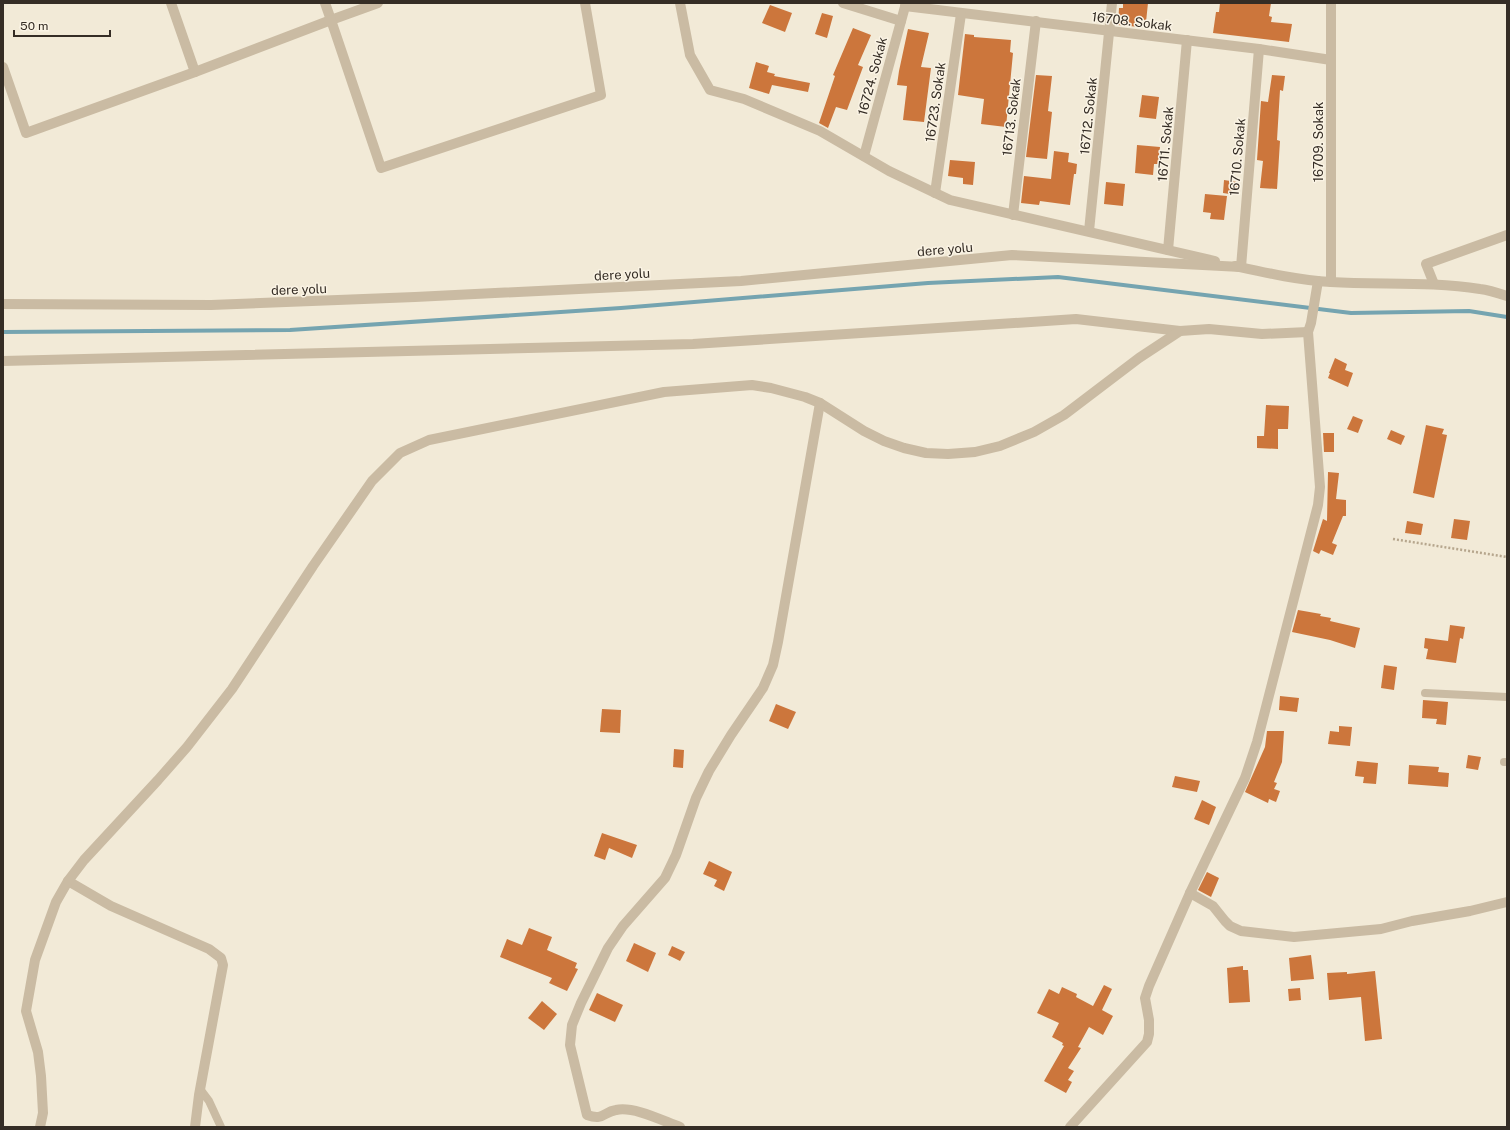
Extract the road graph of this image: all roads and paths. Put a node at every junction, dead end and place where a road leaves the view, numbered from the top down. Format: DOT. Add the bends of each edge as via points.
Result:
graph roads {
  1 [pos="171,3"];
  2 [pos="325,3"];
  3 [pos="378,3"];
  4 [pos="585,3"];
  5 [pos="680,3"];
  6 [pos="843,3"];
  7 [pos="1112,3"];
  8 [pos="1331,3"];
  9 [pos="906,4"];
  10 [pos="961,14"];
  11 [pos="331,20"];
  12 [pos="901,21"];
  13 [pos="1036,21"];
  14 [pos="1109,32"];
  15 [pos="1187,40"];
  16 [pos="1259,49"];
  17 [pos="1331,60"];
  18 [pos="3,67"];
  19 [pos="195,72"];
  20 [pos="864,156"];
  21 [pos="935,194"];
  22 [pos="1013,215"];
  23 [pos="1089,231"];
  24 [pos="1507,235"];
  25 [pos="1168,250"];
  26 [pos="1241,267"];
  27 [pos="1318,281"];
  28 [pos="1331,282"];
  29 [pos="1434,284"];
  30 [pos="1507,296"];
  31 [pos="3,304"];
  32 [pos="1309,327"];
  33 [pos="1180,331"];
  34 [pos="3,361"];
  35 [pos="820,403"];
  36 [pos="1393,539"];
  37 [pos="1507,557"];
  38 [pos="1425,693"];
  39 [pos="1507,697"];
  40 [pos="68,880"];
  41 [pos="1190,892"];
  42 [pos="1507,902"];
  43 [pos="200,1089"];
  44 [pos="40,1127"];
  45 [pos="195,1127"];
  46 [pos="221,1127"];
  47 [pos="680,1127"];
  48 [pos="1070,1127"];
  1 -- 19 [label="street"];
  2 -- 11 [label="street"];
  3 -- 11 [label="street"];
  4 -- 11 [label="street" via="601,94 381,168"];
  5 -- 20 [label="street" via="690,55 710,90 744,99 785,115 820,130"];
  6 -- 12 [label="street"];
  7 -- 14 [label="street, 16712. Sokak"];
  8 -- 17 [label="street, 16709. Sokak"];
  9 -- 10 [label="street, 16708. Sokak"];
  9 -- 12 [label="street, 16724. Sokak"];
  10 -- 13 [label="street, 16708. Sokak"];
  10 -- 21 [label="street, 16723. Sokak"];
  11 -- 19 [label="street"];
  12 -- 20 [label="street, 16724. Sokak"];
  13 -- 14 [label="street, 16708. Sokak"];
  13 -- 22 [label="street, 16713. Sokak"];
  14 -- 15 [label="street, 16708. Sokak"];
  14 -- 23 [label="street, 16712. Sokak"];
  15 -- 16 [label="street, 16708. Sokak"];
  15 -- 25 [label="street, 16711. Sokak"];
  16 -- 17 [label="street, 16708. Sokak"];
  16 -- 26 [label="street, 16710. Sokak"];
  17 -- 28 [label="street, 16709. Sokak"];
  18 -- 19 [label="street" via="26,133"];
  20 -- 21 [label="street"];
  21 -- 22 [label="street" via="957,202"];
  22 -- 23 [label="street"];
  23 -- 25 [label="street"];
  24 -- 29 [label="street" via="1426,264"];
  25 -- 26 [label="street"];
  26 -- 27 [label="street" via="1288,278"];
  26 -- 31 [label="street, dere yolu" via="1012,255 741,281 415,297 210,305"];
  27 -- 28 [label="street"];
  27 -- 32 [label="street"];
  28 -- 29 [label="street"];
  29 -- 30 [label="street" via="1481,289"];
  32 -- 33 [label="street" via="1262,334 1209,329"];
  32 -- 41 [label="street" via="1320,487 1318,505 1257,742 1245,778"];
  33 -- 34 [label="street" via="1076,319 693,344"];
  33 -- 35 [label="street" via="1139,358 1064,415 1034,432 1000,446 975,452 926,453 904,448 864,431"];
  35 -- 40 [label="street" via="791,393 752,385 664,392 429,440 400,453 372,481 312,566 232,690 158,780"];
  35 -- 47 [label="street" via="773,665 763,688 709,771 665,878 623,926 608,948 572,1025 570,1045 587,1115 595,1118 616,1110 632,1110"];
  36 -- 37 [label="path"];
  38 -- 39 [label="lane"];
  40 -- 43 [label="street" via="111,906 209,949 221,958 223,965"];
  40 -- 44 [label="street" via="56,902 35,960 26,1011 38,1052 43,1113"];
  41 -- 42 [label="street" via="1213,906 1225,921 1241,931 1294,937 1381,929"];
  41 -- 48 [label="street" via="1145,998 1150,1034 1147,1042"];
  43 -- 45 [label="street"];
  43 -- 46 [label="lane" via="209,1101"];
}
